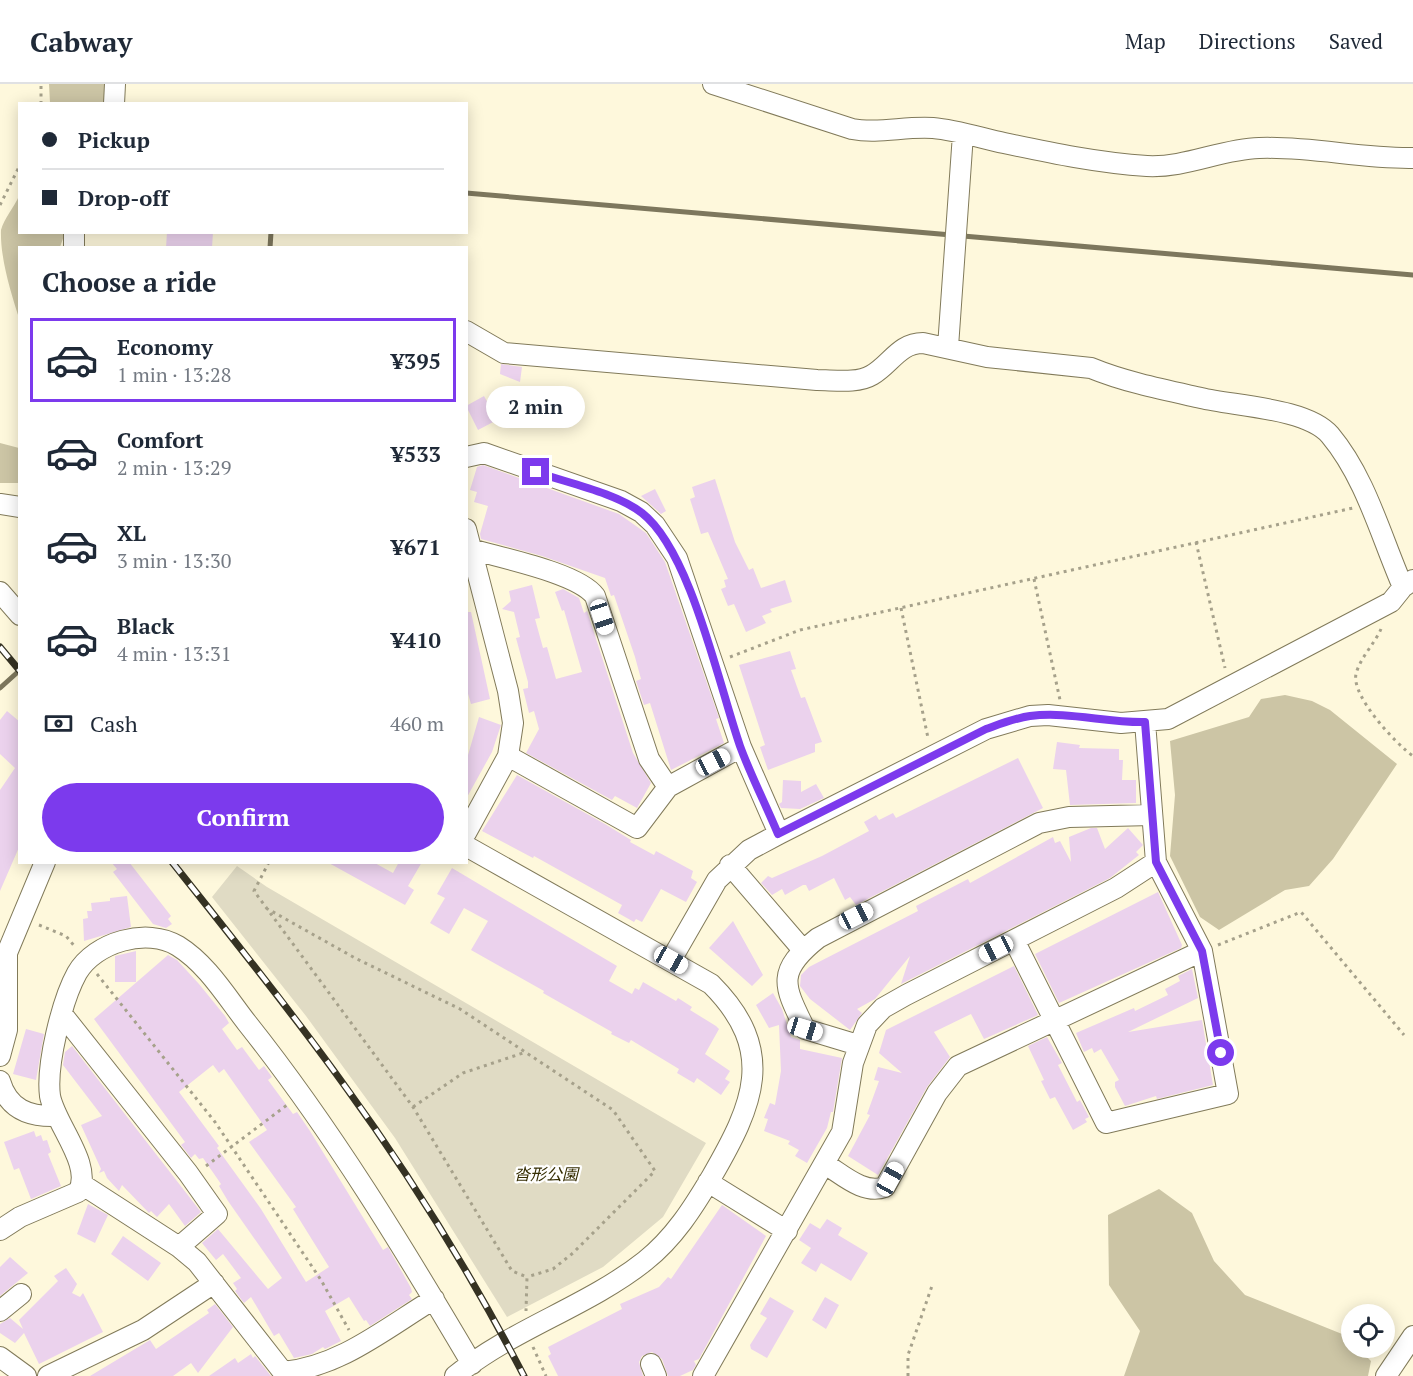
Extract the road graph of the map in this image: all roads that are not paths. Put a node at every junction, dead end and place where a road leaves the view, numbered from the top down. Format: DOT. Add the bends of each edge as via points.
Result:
graph roads {
  1 [pos="115,84"];
  2 [pos="713,84"];
  3 [pos="114,102"];
  4 [pos="963,134"];
  5 [pos="1413,158"];
  6 [pos="468,332"];
  7 [pos="948,347"];
  8 [pos="468,457"];
  9 [pos="0,504"];
  10 [pos="18,507"];
  11 [pos="468,537"];
  12 [pos="471,549"];
  13 [pos="1402,590"];
  14 [pos="0,592"];
  15 [pos="18,613"];
  16 [pos="1145,722"];
  17 [pos="741,747"];
  18 [pos="508,756"];
  19 [pos="668,787"];
  20 [pos="1152,815"];
  21 [pos="468,828"];
  22 [pos="778,834"];
  23 [pos="468,847"];
  24 [pos="1156,862"];
  25 [pos="44,864"];
  26 [pos="730,865"];
  27 [pos="1014,940"];
  28 [pos="803,950"];
  29 [pos="1202,951"];
  30 [pos="671,960"];
  31 [pos="62,1014"];
  32 [pos="1055,1021"];
  33 [pos="858,1046"];
  34 [pos="1,1048"];
  35 [pos="0,1081"];
  36 [pos="56,1116"];
  37 [pos="825,1164"];
  38 [pos="708,1182"];
  39 [pos="83,1185"];
  40 [pos="0,1230"];
  41 [pos="787,1231"];
  42 [pos="179,1247"];
  43 [pos="214,1283"];
  44 [pos="21,1294"];
  45 [pos="434,1299"];
  46 [pos="0,1311"];
  47 [pos="1413,1336"];
  48 [pos="0,1357"];
  49 [pos="472,1364"];
  50 [pos="26,1376"];
  51 [pos="48,1376"];
  52 [pos="455,1376"];
  53 [pos="703,1376"];
  54 [pos="1386,1376"];
  1 -- 3 [label="street"];
  2 -- 4 [label="street" via="872,133 935,128"];
  4 -- 5 [label="street" via="1059,155 1149,166 1187,163 1235,150 1260,148 1374,159"];
  4 -- 7 [label="street"];
  6 -- 7 [label="street" via="504,353 817,380 856,380 872,375 912,343"];
  7 -- 13 [label="street" via="987,357 1091,368 1203,399 1252,405 1313,423 1329,433 1344,454"];
  8 -- 17 [label="street" via="484,453 621,501 655,525 677,558"];
  9 -- 10 [label="street"];
  11 -- 12 [label="street"];
  12 -- 18 [label="street" via="508,691 513,723"];
  12 -- 19 [label="street" via="565,577 591,590 649,759"];
  13 -- 16 [label="street" via="1168,719"];
  14 -- 15 [label="street"];
  16 -- 20 [label="street"];
  16 -- 22 [label="street" via="1064,716 1030,716 1010,721 986,729"];
  17 -- 19 [label="street"];
  17 -- 22 [label="street"];
  18 -- 19 [label="street" via="637,828"];
  18 -- 21 [label="street"];
  20 -- 24 [label="street"];
  20 -- 28 [label="street" via="1070,816 1039,824 835,927"];
  22 -- 26 [label="street"];
  23 -- 30 [label="street"];
  24 -- 27 [label="street" via="1116,888"];
  24 -- 29 [label="street"];
  25 -- 34 [label="street" via="7,953 8,1011"];
  26 -- 28 [label="street"];
  26 -- 30 [label="street" via="717,880"];
  27 -- 32 [label="street"];
  27 -- 33 [label="street" via="883,1008 867,1025"];
  28 -- 33 [label="street" via="787,978 786,988 805,1029"];
  29 -- 32 [label="street"];
  29 -- 32 [label="street" via="1228,1094 1106,1123"];
  30 -- 38 [label="street" via="726,998 750,1047 750,1101"];
  31 -- 36 [label="street" via="50,1075 50,1096"];
  31 -- 42 [label="street" via="217,1214"];
  31 -- 45 [label="street" via="78,972 105,947 122,940 156,939 175,944 194,957 300,1094"];
  32 -- 37 [label="street" via="958,1066 937,1093 885,1187 876,1191 866,1189"];
  33 -- 37 [label="street" via="842,1132"];
  35 -- 36 [label="street" via="8,1098 21,1111"];
  36 -- 39 [label="street" via="82,1171"];
  37 -- 41 [label="street"];
  38 -- 41 [label="street"];
  38 -- 49 [label="street" via="678,1229 645,1262"];
  39 -- 40 [label="street" via="78,1192"];
  39 -- 42 [label="street"];
  41 -- 53 [label="street"];
  42 -- 43 [label="street"];
  43 -- 45 [label="street" via="283,1372 324,1364"];
  43 -- 51 [label="street" via="143,1330"];
  44 -- 46 [label="street"];
  45 -- 49 [label="street"];
  47 -- 54 [label="street"];
  48 -- 50 [label="street"];
  49 -- 52 [label="street"];
}
